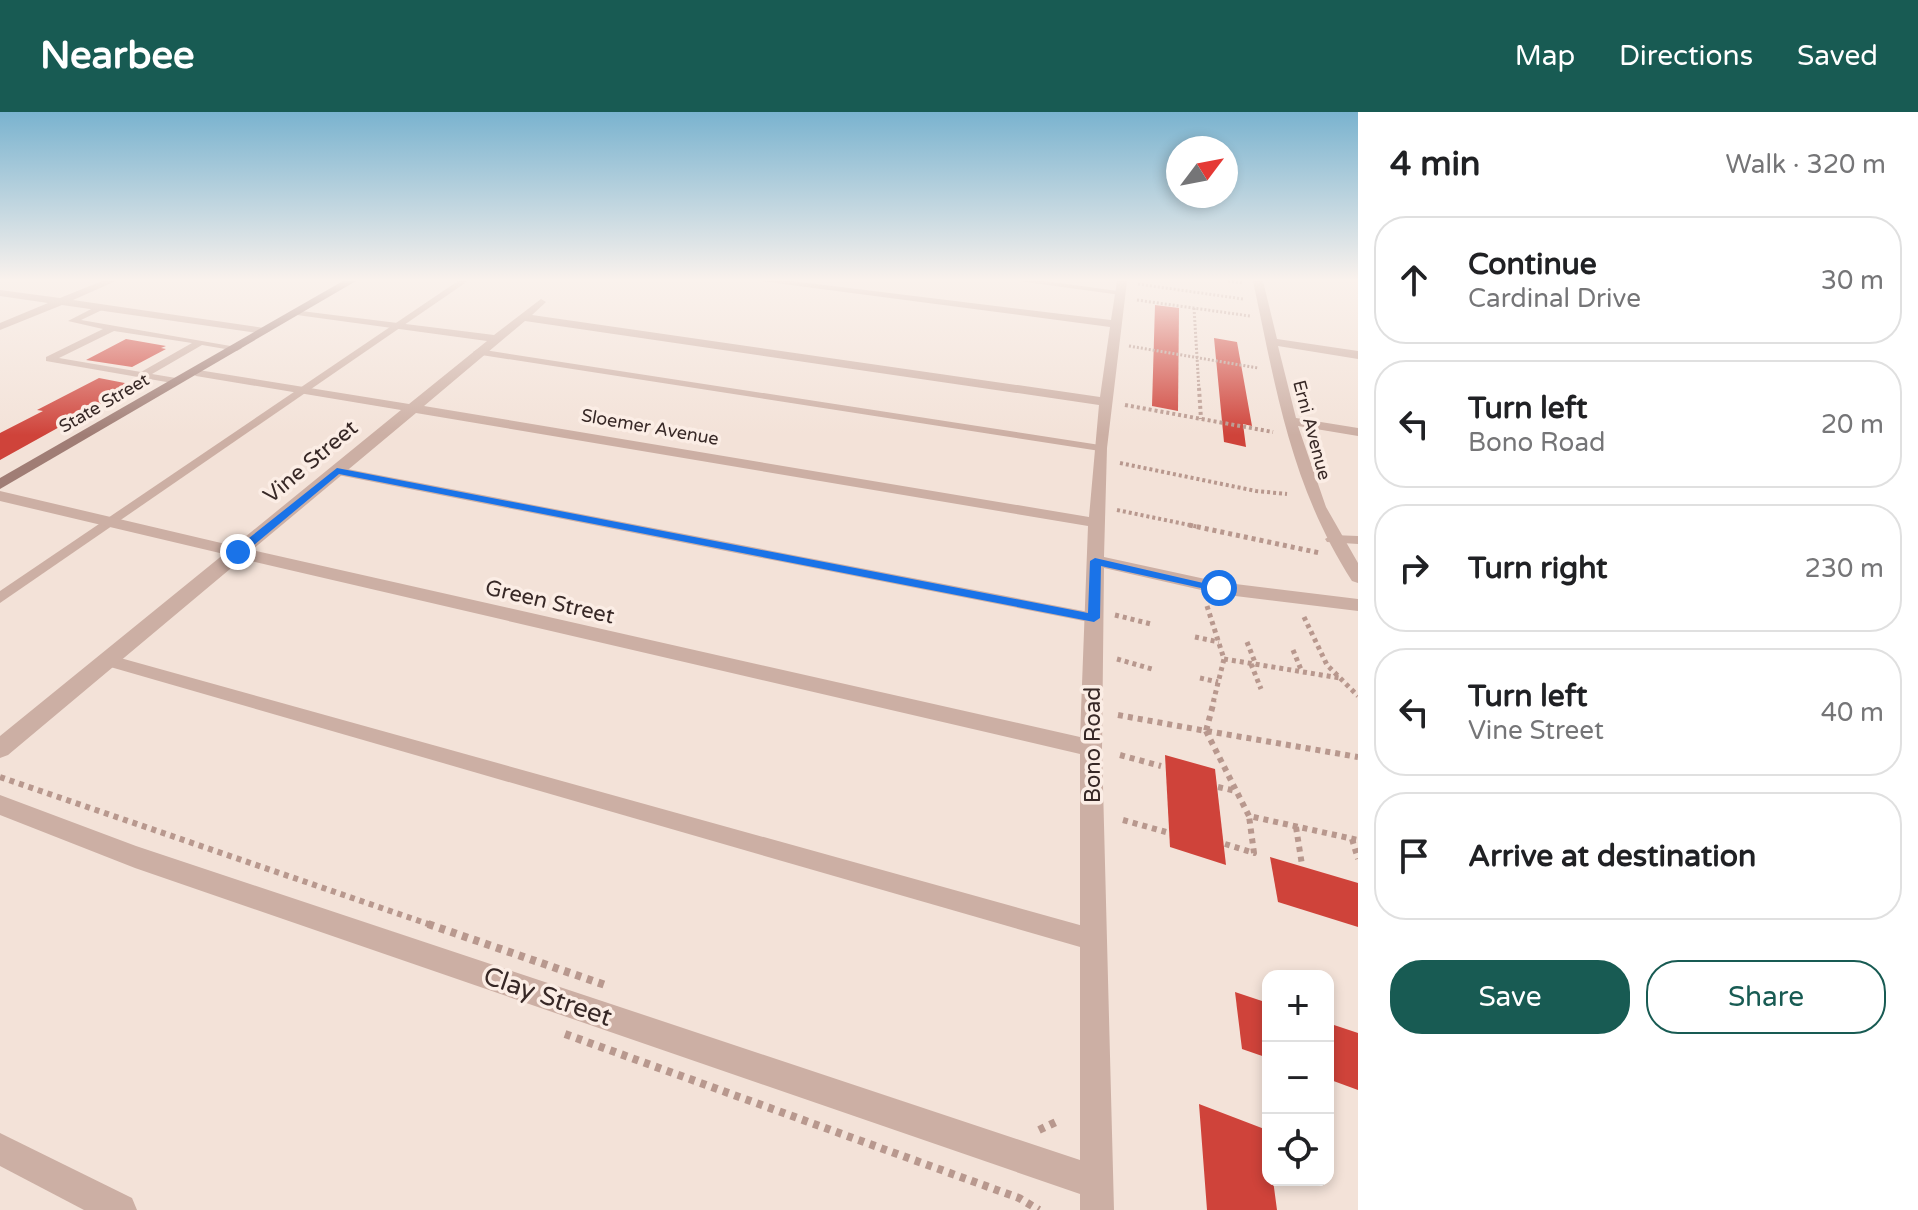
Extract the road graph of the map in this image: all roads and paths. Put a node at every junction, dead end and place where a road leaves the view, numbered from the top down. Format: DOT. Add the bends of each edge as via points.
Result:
graph roads {
  1 [pos="103,332"];
  2 [pos="139,332"];
  3 [pos="262,332"];
  4 [pos="391,332"];
  5 [pos="449,332"];
  6 [pos="501,332"];
  7 [pos="626,332"];
  8 [pos="1117,332"];
  9 [pos="1195,332"];
  10 [pos="1269,332"];
  11 [pos="494,338"];
  12 [pos="201,342"];
  13 [pos="1272,342"];
  14 [pos="1128,346"];
  15 [pos="237,348"];
  16 [pos="478,352"];
  17 [pos="1358,355"];
  18 [pos="1197,358"];
  19 [pos="1262,369"];
  20 [pos="196,372"];
  21 [pos="140,376"];
  22 [pos="178,381"];
  23 [pos="307,389"];
  24 [pos="1115,403"];
  25 [pos="413,407"];
  26 [pos="1201,419"];
  27 [pos="1290,421"];
  28 [pos="1273,432"];
  29 [pos="1358,432"];
  30 [pos="1100,448"];
  31 [pos="1119,463"];
  32 [pos="337,471"];
  33 [pos="0,484"];
  34 [pos="1287,494"];
  35 [pos="0,496"];
  36 [pos="1107,516"];
  37 [pos="113,522"];
  38 [pos="1332,539"];
  39 [pos="1358,540"];
  40 [pos="238,552"];
  41 [pos="1320,553"];
  42 [pos="1095,561"];
  43 [pos="1358,577"];
  44 [pos="0,598"];
  45 [pos="1206,602"];
  46 [pos="1298,605"];
  47 [pos="1358,605"];
  48 [pos="1105,617"];
  49 [pos="1151,624"];
  50 [pos="1195,637"];
  51 [pos="1219,642"];
  52 [pos="1247,642"];
  53 [pos="1293,650"];
  54 [pos="1117,659"];
  55 [pos="1224,659"];
  56 [pos="106,660"];
  57 [pos="1254,664"];
  58 [pos="1152,669"];
  59 [pos="1302,672"];
  60 [pos="1200,678"];
  61 [pos="1340,678"];
  62 [pos="1218,682"];
  63 [pos="1261,689"];
  64 [pos="1358,696"];
  65 [pos="1118,715"];
  66 [pos="1206,731"];
  67 [pos="1091,748"];
  68 [pos="0,749"];
  69 [pos="1120,755"];
  70 [pos="1358,757"];
  71 [pos="1161,766"];
  72 [pos="0,777"];
  73 [pos="1218,787"];
  74 [pos="1236,791"];
  75 [pos="0,805"];
  76 [pos="1249,816"];
  77 [pos="1123,820"];
  78 [pos="1296,827"];
  79 [pos="1166,832"];
  80 [pos="1355,839"];
  81 [pos="1225,844"];
  82 [pos="1358,859"];
  83 [pos="1302,865"];
  84 [pos="1094,940"];
  85 [pos="617,989"];
  86 [pos="1058,1121"];
  87 [pos="1034,1130"];
  88 [pos="0,1149"];
  89 [pos="1098,1196"];
  90 [pos="120,1210"];
  1 -- 21 [label="lane" via="49,358"];
  2 -- 12 [label="lane"];
  3 -- 15 [label="main road, State Street"];
  4 -- 23 [label="lane"];
  5 -- 11 [label="street"];
  6 -- 11 [label="street, Vine Street"];
  7 -- 24 [label="street"];
  8 -- 24 [label="street, Bono Road"];
  9 -- 18 [label="path"];
  10 -- 13 [label="street, Erni Avenue"];
  11 -- 16 [label="street, Vine Street"];
  12 -- 15 [label="lane"];
  12 -- 21 [label="lane"];
  13 -- 17 [label="street"];
  13 -- 27 [label="street, Erni Avenue"];
  14 -- 18 [label="path"];
  15 -- 20 [label="main road, State Street"];
  16 -- 25 [label="street, Vine Street"];
  16 -- 30 [label="lane"];
  18 -- 19 [label="path"];
  18 -- 26 [label="path"];
  20 -- 22 [label="main road, State Street"];
  20 -- 23 [label="street, Sloemer Avenue"];
  21 -- 22 [label="lane"];
  22 -- 33 [label="main road, State Street"];
  23 -- 25 [label="street, Sloemer Avenue"];
  23 -- 37 [label="lane"];
  24 -- 26 [label="path"];
  24 -- 30 [label="street, Bono Road"];
  25 -- 32 [label="street, Vine Street"];
  25 -- 36 [label="street, Sloemer Avenue"];
  26 -- 28 [label="path"];
  27 -- 29 [label="street"];
  27 -- 38 [label="street, Erni Avenue" via="1302,469"];
  30 -- 36 [label="street, Bono Road"];
  31 -- 34 [label="path"];
  32 -- 40 [label="street, Vine Street"];
  32 -- 48 [label="lane"];
  35 -- 37 [label="street, Green Street"];
  36 -- 41 [label="path"];
  36 -- 42 [label="street, Bono Road"];
  37 -- 40 [label="street, Green Street"];
  37 -- 44 [label="lane"];
  38 -- 39 [label="lane"];
  38 -- 43 [label="street, Erni Avenue"];
  40 -- 56 [label="street, Vine Street"];
  40 -- 67 [label="street, Green Street"];
  42 -- 47 [label="street" via="1219,588"];
  42 -- 48 [label="street, Bono Road"];
  45 -- 51 [label="path"];
  46 -- 61 [label="path" via="1327,665"];
  48 -- 49 [label="path"];
  48 -- 67 [label="street, Bono Road"];
  50 -- 51 [label="path"];
  51 -- 55 [label="path"];
  52 -- 57 [label="path"];
  53 -- 59 [label="path"];
  54 -- 58 [label="path"];
  55 -- 57 [label="path"];
  55 -- 62 [label="path"];
  56 -- 68 [label="street, Vine Street"];
  56 -- 84 [label="lane"];
  57 -- 59 [label="path"];
  57 -- 63 [label="path"];
  59 -- 61 [label="path"];
  60 -- 62 [label="path"];
  61 -- 64 [label="path"];
  62 -- 66 [label="path"];
  65 -- 66 [label="path"];
  66 -- 70 [label="path"];
  66 -- 74 [label="path"];
  67 -- 84 [label="street, Bono Road"];
  69 -- 71 [label="path"];
  72 -- 85 [label="path"];
  73 -- 74 [label="path"];
  74 -- 76 [label="path"];
  75 -- 89 [label="street, Clay Street"];
  76 -- 78 [label="path"];
  76 -- 81 [label="path" via="1254,853"];
  77 -- 79 [label="path"];
  78 -- 80 [label="path"];
  78 -- 83 [label="path"];
  80 -- 82 [label="path"];
  84 -- 89 [label="street, Bono Road"];
  86 -- 87 [label="path"];
  88 -- 90 [label="street"];
}
